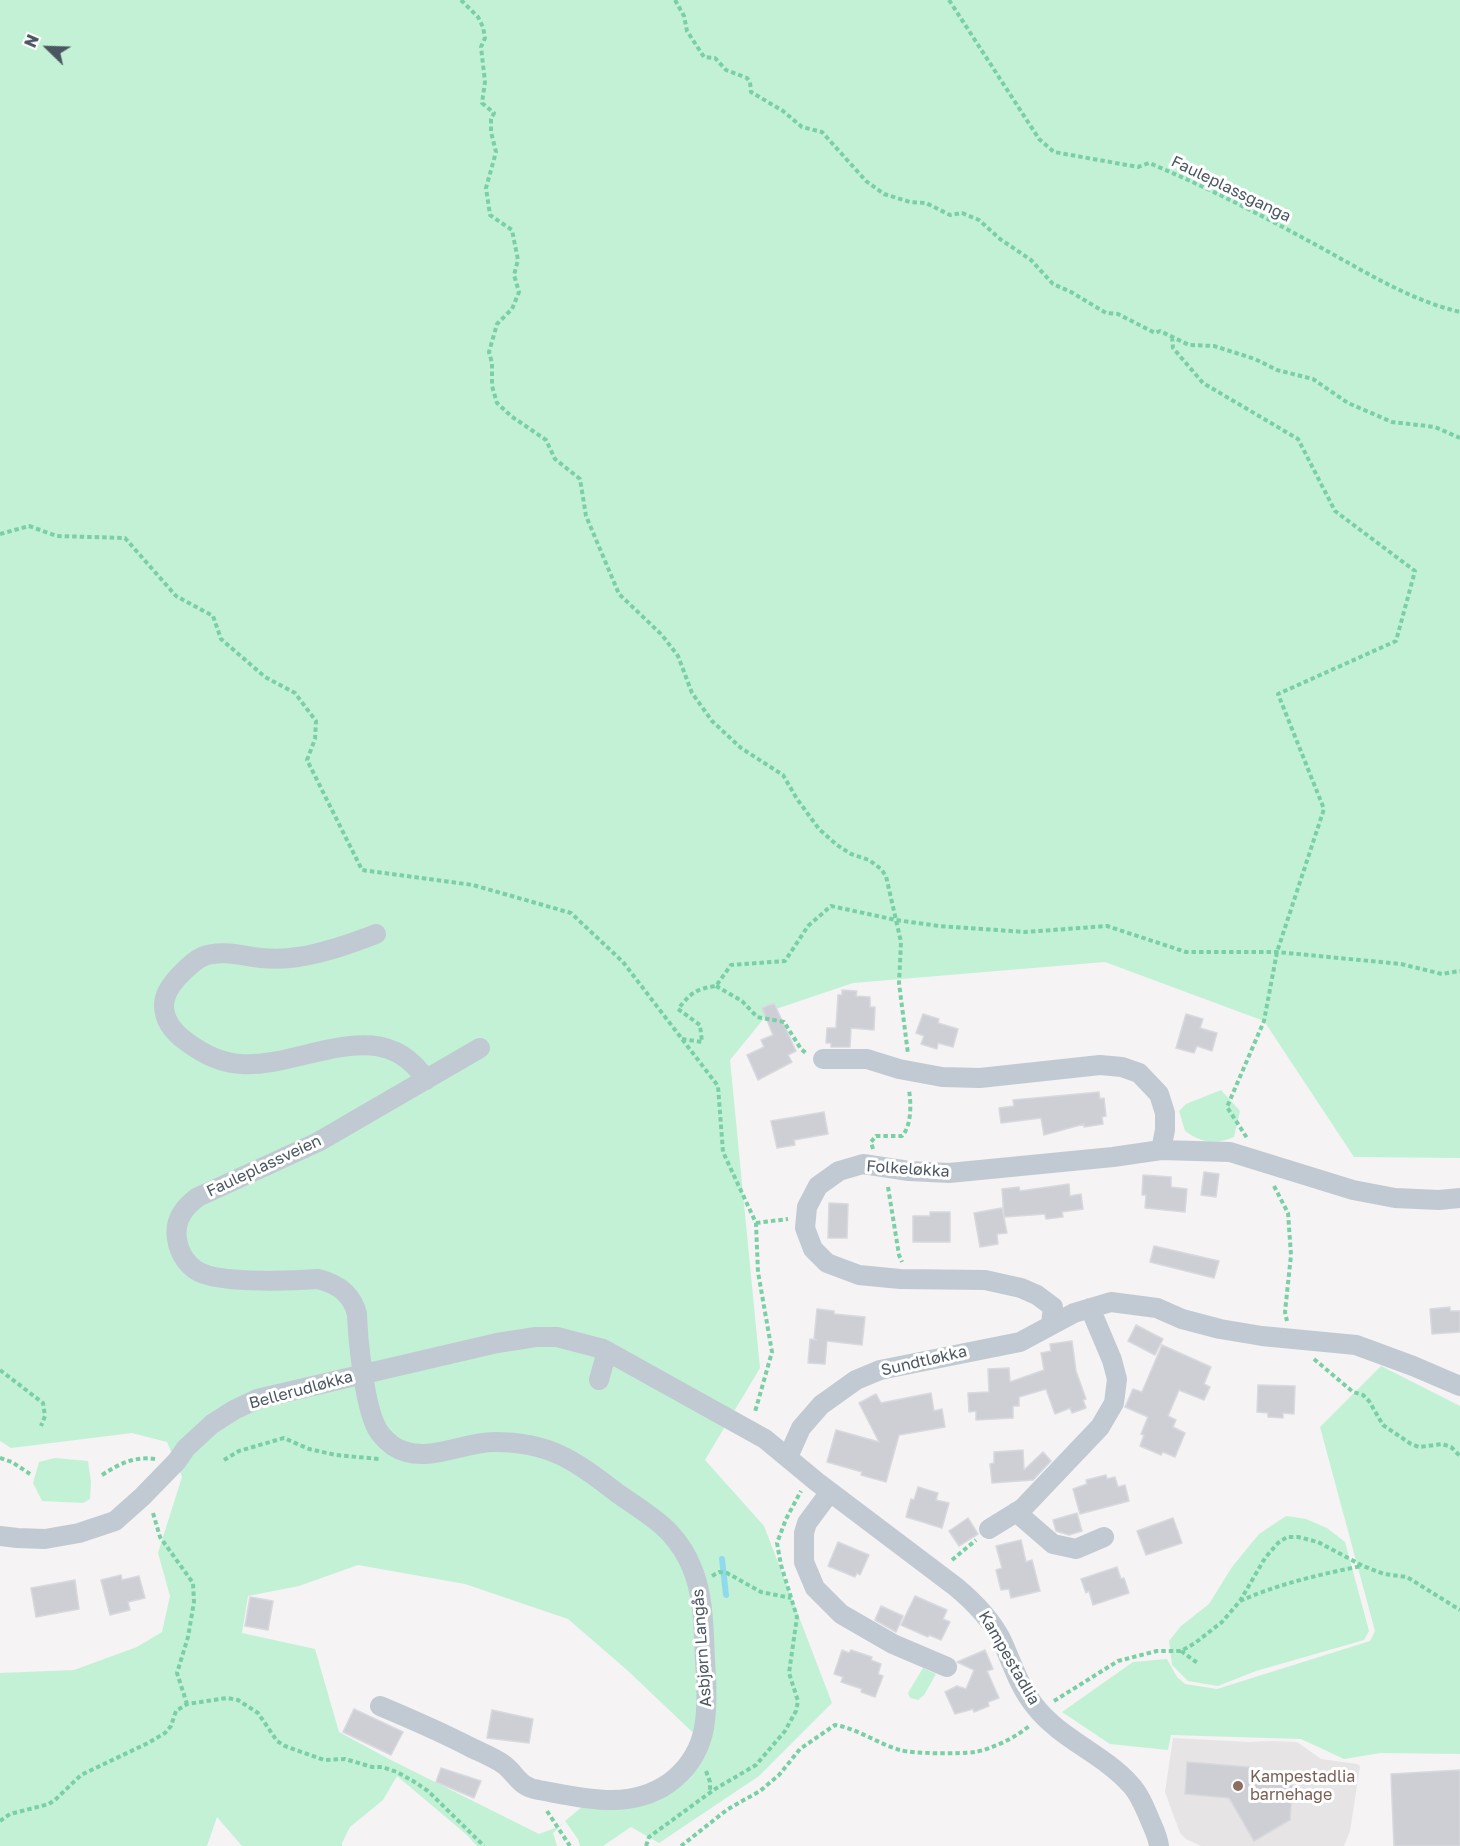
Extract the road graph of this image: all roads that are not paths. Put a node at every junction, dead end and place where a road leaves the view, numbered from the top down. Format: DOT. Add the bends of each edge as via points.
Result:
graph roads {
  1 [pos="376,934"];
  2 [pos="480,1048"];
  3 [pos="823,1059"];
  4 [pos="426,1080"];
  5 [pos="1161,1150"];
  6 [pos="1460,1198"];
  7 [pos="1090,1308"];
  8 [pos="1052,1324"];
  9 [pos="607,1351"];
  10 [pos="364,1374"];
  11 [pos="599,1380"];
  12 [pos="1460,1386"];
  13 [pos="765,1439"];
  14 [pos="788,1457"];
  15 [pos="830,1492"];
  16 [pos="1016,1512"];
  17 [pos="989,1529"];
  18 [pos="0,1536"];
  19 [pos="1104,1537"];
  20 [pos="946,1667"];
  21 [pos="380,1706"];
  22 [pos="1159,1846"];
  1 -- 4 [label="street" via="324,953 295,957 220,953 202,957 169,987 165,1016 177,1035 225,1062 275,1061 369,1044 404,1056"];
  2 -- 4 [label="street, Fauleplassveien"];
  3 -- 5 [label="street" via="867,1059 942,1077 980,1078 1100,1065 1122,1067 1139,1073 1159,1094 1166,1130"];
  4 -- 10 [label="street, Fauleplassveien" via="318,1142 198,1197 184,1209 177,1226 182,1255 191,1267 204,1274 318,1279 339,1287 355,1307"];
  5 -- 6 [label="street, Folkeløkka" via="1230,1152 1353,1190 1395,1198"];
  5 -- 8 [label="street, Folkeløkka" via="948,1173 863,1164 839,1171 818,1186 807,1207 806,1228 813,1249 827,1263 859,1275 985,1280 1021,1288 1053,1306"];
  7 -- 8 [label="street, Sundtløkka"];
  7 -- 12 [label="street, Sundtløkka" via="1111,1302 1157,1308 1220,1329 1356,1345"];
  7 -- 16 [label="street" via="1117,1379 1114,1403 1100,1427"];
  8 -- 14 [label="street, Sundtløkka" via="1020,1342 880,1370 856,1380 821,1405 801,1428"];
  9 -- 10 [label="street, Bellerudløkka" via="557,1337 536,1337"];
  9 -- 11 [label="street"];
  9 -- 13 [label="street, Bellerudløkka"];
  10 -- 18 [label="street, Bellerudløkka" via="257,1399 234,1410 186,1448 115,1521 45,1539"];
  10 -- 21 [label="street, Asbjørn Langås" via="374,1424 393,1446 419,1454 499,1442 538,1447 582,1467 669,1532 692,1566 698,1585 707,1716 699,1745 685,1768 662,1788 630,1800 595,1800 526,1788 503,1764"];
  13 -- 14 [label="street, Kampestadlia"];
  14 -- 15 [label="street, Kampestadlia"];
  15 -- 20 [label="street" via="804,1533 804,1562 815,1588 841,1614 893,1644"];
  15 -- 22 [label="street, Kampestadlia" via="978,1605 1035,1706 1062,1733 1131,1784"];
  16 -- 17 [label="street"];
  16 -- 19 [label="street" via="1053,1544 1076,1548"];
}
